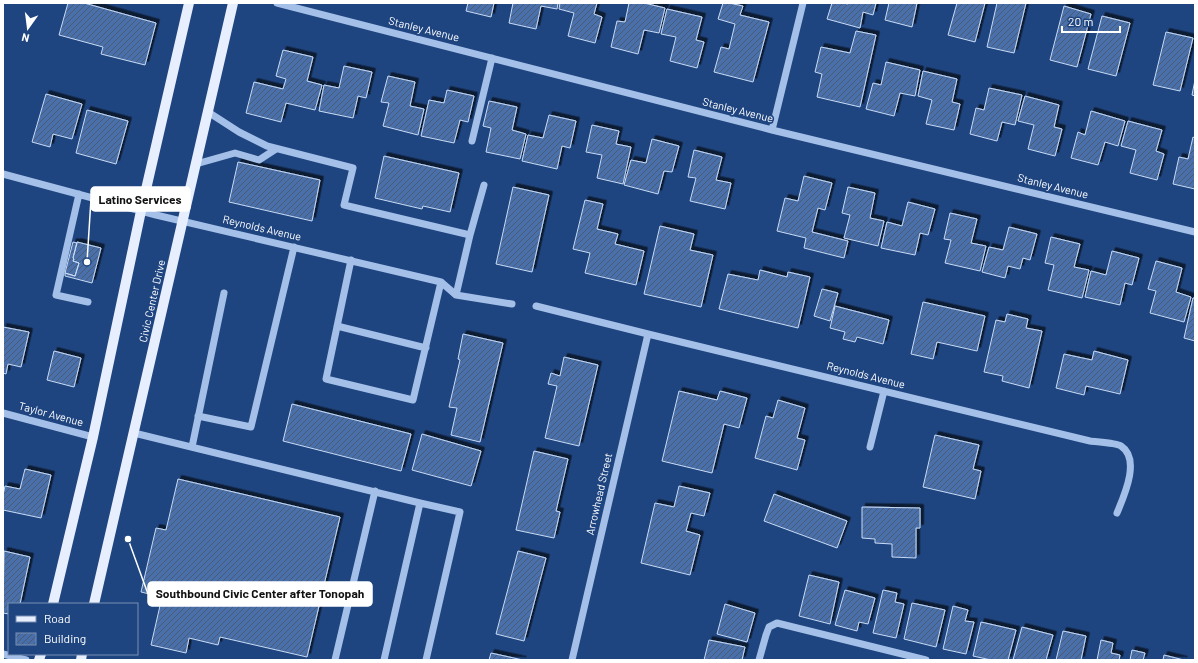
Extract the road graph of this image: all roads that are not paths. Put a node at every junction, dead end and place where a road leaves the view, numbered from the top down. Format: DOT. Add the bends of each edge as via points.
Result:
graph roads {
  1 [pos="189,3"];
  2 [pos="234,3"];
  3 [pos="277,3"];
  4 [pos="803,3"];
  5 [pos="492,58"];
  6 [pos="208,112"];
  7 [pos="772,130"];
  8 [pos="472,141"];
  9 [pos="276,149"];
  10 [pos="196,164"];
  11 [pos="3,174"];
  12 [pos="484,185"];
  13 [pos="79,194"];
  14 [pos="142,211"];
  15 [pos="183,221"];
  16 [pos="1195,232"];
  17 [pos="470,235"];
  18 [pos="294,247"];
  19 [pos="351,260"];
  20 [pos="441,282"];
  21 [pos="224,293"];
  22 [pos="456,295"];
  23 [pos="88,302"];
  24 [pos="512,304"];
  25 [pos="536,306"];
  26 [pos="338,326"];
  27 [pos="648,334"];
  28 [pos="426,348"];
  29 [pos="884,391"];
  30 [pos="3,413"];
  31 [pos="198,416"];
  32 [pos="134,433"];
  33 [pos="93,436"];
  34 [pos="192,447"];
  35 [pos="870,447"];
  36 [pos="376,491"];
  37 [pos="420,503"];
  38 [pos="1117,513"];
  39 [pos="53,603"];
  40 [pos="94,603"];
  41 [pos="893,652"];
  42 [pos="3,654"];
  43 [pos="26,660"];
  44 [pos="334,660"];
  45 [pos="384,660"];
  46 [pos="426,660"];
  47 [pos="572,660"];
  48 [pos="759,660"];
  49 [pos="891,660"];
  50 [pos="926,660"];
  1 -- 14 [label="main road"];
  2 -- 6 [label="main road, Civic Center Drive"];
  3 -- 5 [label="street, Stanley Avenue"];
  4 -- 7 [label="street"];
  5 -- 7 [label="street, Stanley Avenue"];
  5 -- 8 [label="street"];
  6 -- 9 [label="street" via="239,132"];
  6 -- 10 [label="main road, Civic Center Drive"];
  7 -- 16 [label="street, Stanley Avenue"];
  9 -- 10 [label="street" via="259,160 235,153"];
  9 -- 17 [label="street" via="353,168 344,204"];
  10 -- 15 [label="main road, Civic Center Drive"];
  11 -- 13 [label="street, Reynolds Avenue"];
  12 -- 17 [label="street"];
  13 -- 14 [label="street, Reynolds Avenue"];
  13 -- 23 [label="street" via="56,295"];
  14 -- 15 [label="street, Reynolds Avenue"];
  14 -- 33 [label="main road"];
  15 -- 18 [label="street, Reynolds Avenue"];
  15 -- 32 [label="main road, Civic Center Drive"];
  17 -- 22 [label="street"];
  18 -- 19 [label="street, Reynolds Avenue"];
  18 -- 31 [label="street" via="251,427"];
  19 -- 20 [label="street, Reynolds Avenue"];
  19 -- 26 [label="street"];
  20 -- 22 [label="street, Reynolds Avenue"];
  20 -- 28 [label="street"];
  21 -- 31 [label="street"];
  22 -- 24 [label="street"];
  25 -- 27 [label="street, Reynolds Avenue"];
  26 -- 28 [label="street"];
  26 -- 28 [label="street" via="326,379 413,400"];
  27 -- 29 [label="street, Reynolds Avenue"];
  27 -- 47 [label="street, Arrowhead Street"];
  29 -- 35 [label="street"];
  29 -- 38 [label="street, Reynolds Avenue" via="1120,446 1128,453 1130,464 1128,483"];
  30 -- 33 [label="street, Taylor Avenue"];
  31 -- 34 [label="street"];
  32 -- 34 [label="street"];
  32 -- 40 [label="main road, Civic Center Drive"];
  33 -- 39 [label="main road"];
  34 -- 36 [label="street"];
  36 -- 37 [label="street"];
  36 -- 44 [label="street"];
  37 -- 45 [label="street"];
  37 -- 46 [label="street" via="460,512"];
  41 -- 48 [label="street" via="777,623 769,627"];
  41 -- 49 [label="street"];
  41 -- 50 [label="street"];
  42 -- 43 [label="street"];
}
